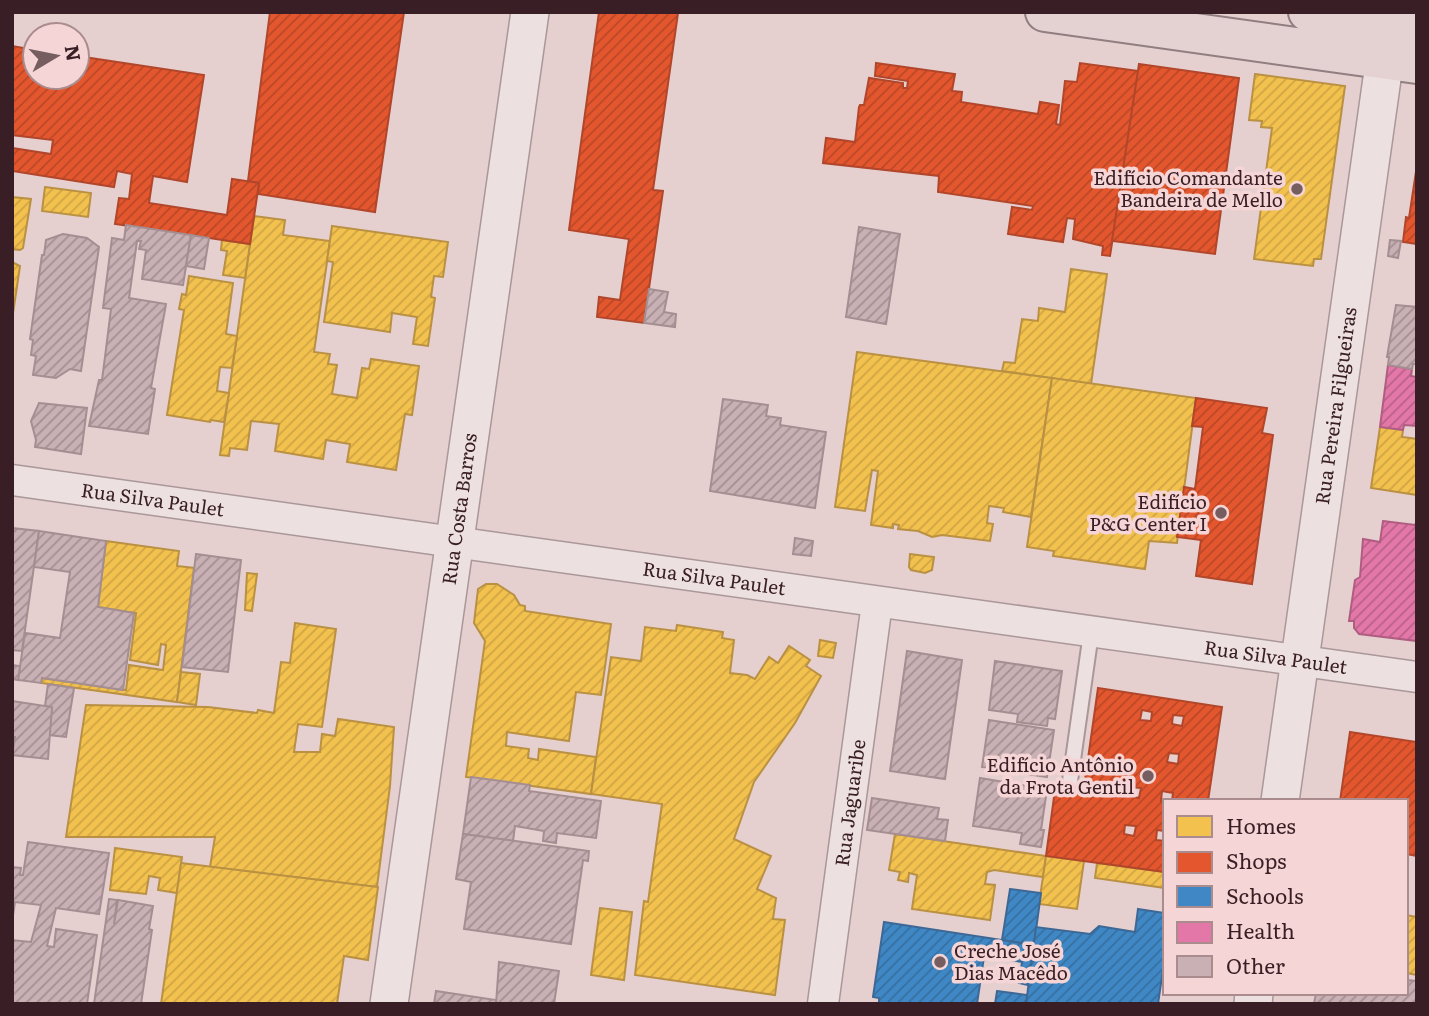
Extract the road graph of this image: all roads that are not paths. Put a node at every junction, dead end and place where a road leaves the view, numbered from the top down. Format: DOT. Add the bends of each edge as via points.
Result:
graph roads {
  1 [pos="530,12"];
  2 [pos="1045,12"];
  3 [pos="1308,12"];
  4 [pos="1400,37"];
  5 [pos="12,480"];
  6 [pos="453,542"];
  7 [pos="877,603"];
  8 [pos="1091,633"];
  9 [pos="1299,661"];
  10 [pos="1417,677"];
  11 [pos="1070,781"];
  12 [pos="1280,799"];
  13 [pos="389,1004"];
  14 [pos="823,1004"];
  1 -- 6 [label="street, Rua Costa Barros"];
  2 -- 4 [label="main road"];
  3 -- 4 [label="main road"];
  4 -- 9 [label="street, Rua Pereira Filgueiras"];
  5 -- 6 [label="street, Rua Silva Paulet"];
  6 -- 7 [label="street, Rua Silva Paulet"];
  6 -- 13 [label="street, Rua Costa Barros"];
  7 -- 8 [label="street, Rua Silva Paulet"];
  7 -- 14 [label="street, Rua Jaguaribe"];
  8 -- 9 [label="street, Rua Silva Paulet"];
  8 -- 11 [label="lane"];
  9 -- 10 [label="street, Rua Silva Paulet"];
  9 -- 12 [label="street, Rua Pereira Filgueiras"];
}
